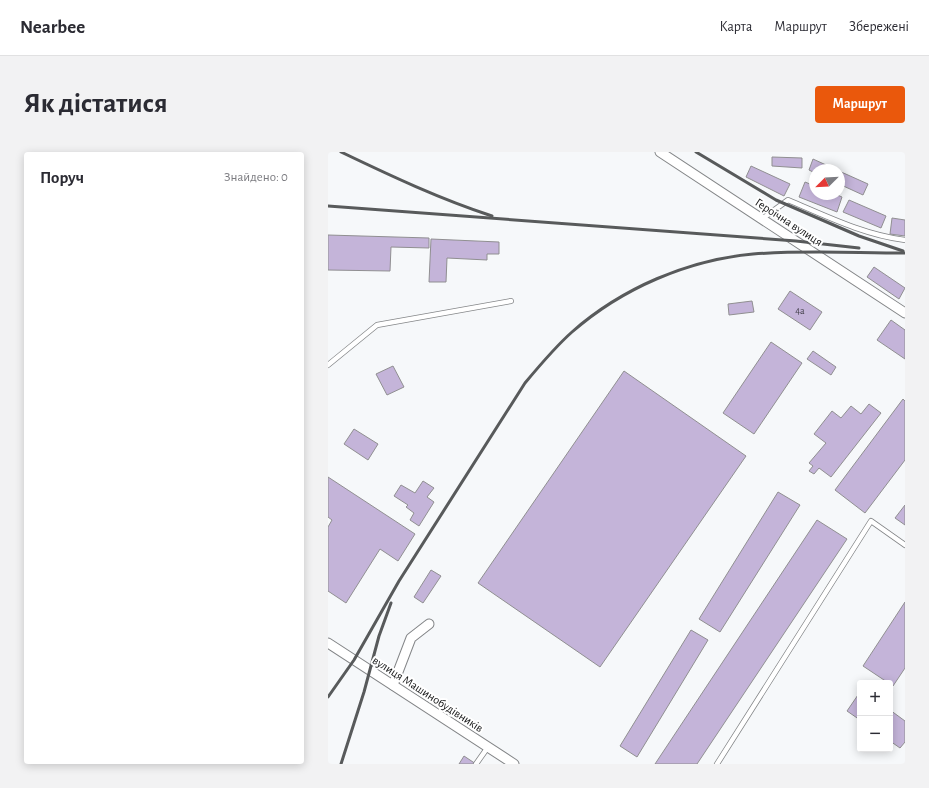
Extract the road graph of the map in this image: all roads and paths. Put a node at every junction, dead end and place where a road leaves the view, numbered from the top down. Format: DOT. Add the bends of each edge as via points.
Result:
graph roads {
  1 [pos="660,152"];
  2 [pos="762,219"];
  3 [pos="905,240"];
  4 [pos="511,301"];
  5 [pos="905,313"];
  6 [pos="328,365"];
  7 [pos="905,545"];
  8 [pos="429,624"];
  9 [pos="328,644"];
  10 [pos="393,685"];
  11 [pos="488,747"];
  12 [pos="476,764"];
  13 [pos="514,764"];
  14 [pos="717,764"];
  1 -- 2 [label="street, Героїчна вулиця"];
  2 -- 3 [label="lane" via="788,200 884,237"];
  2 -- 5 [label="street, Героїчна вулиця"];
  4 -- 6 [label="lane" via="377,325"];
  7 -- 14 [label="lane" via="871,521"];
  8 -- 10 [label="street" via="411,638"];
  9 -- 10 [label="street, вулиця Машинобудівників"];
  10 -- 11 [label="street, вулиця Машинобудівників"];
  11 -- 12 [label="lane"];
  11 -- 13 [label="street, вулиця Машинобудівників"];
}
